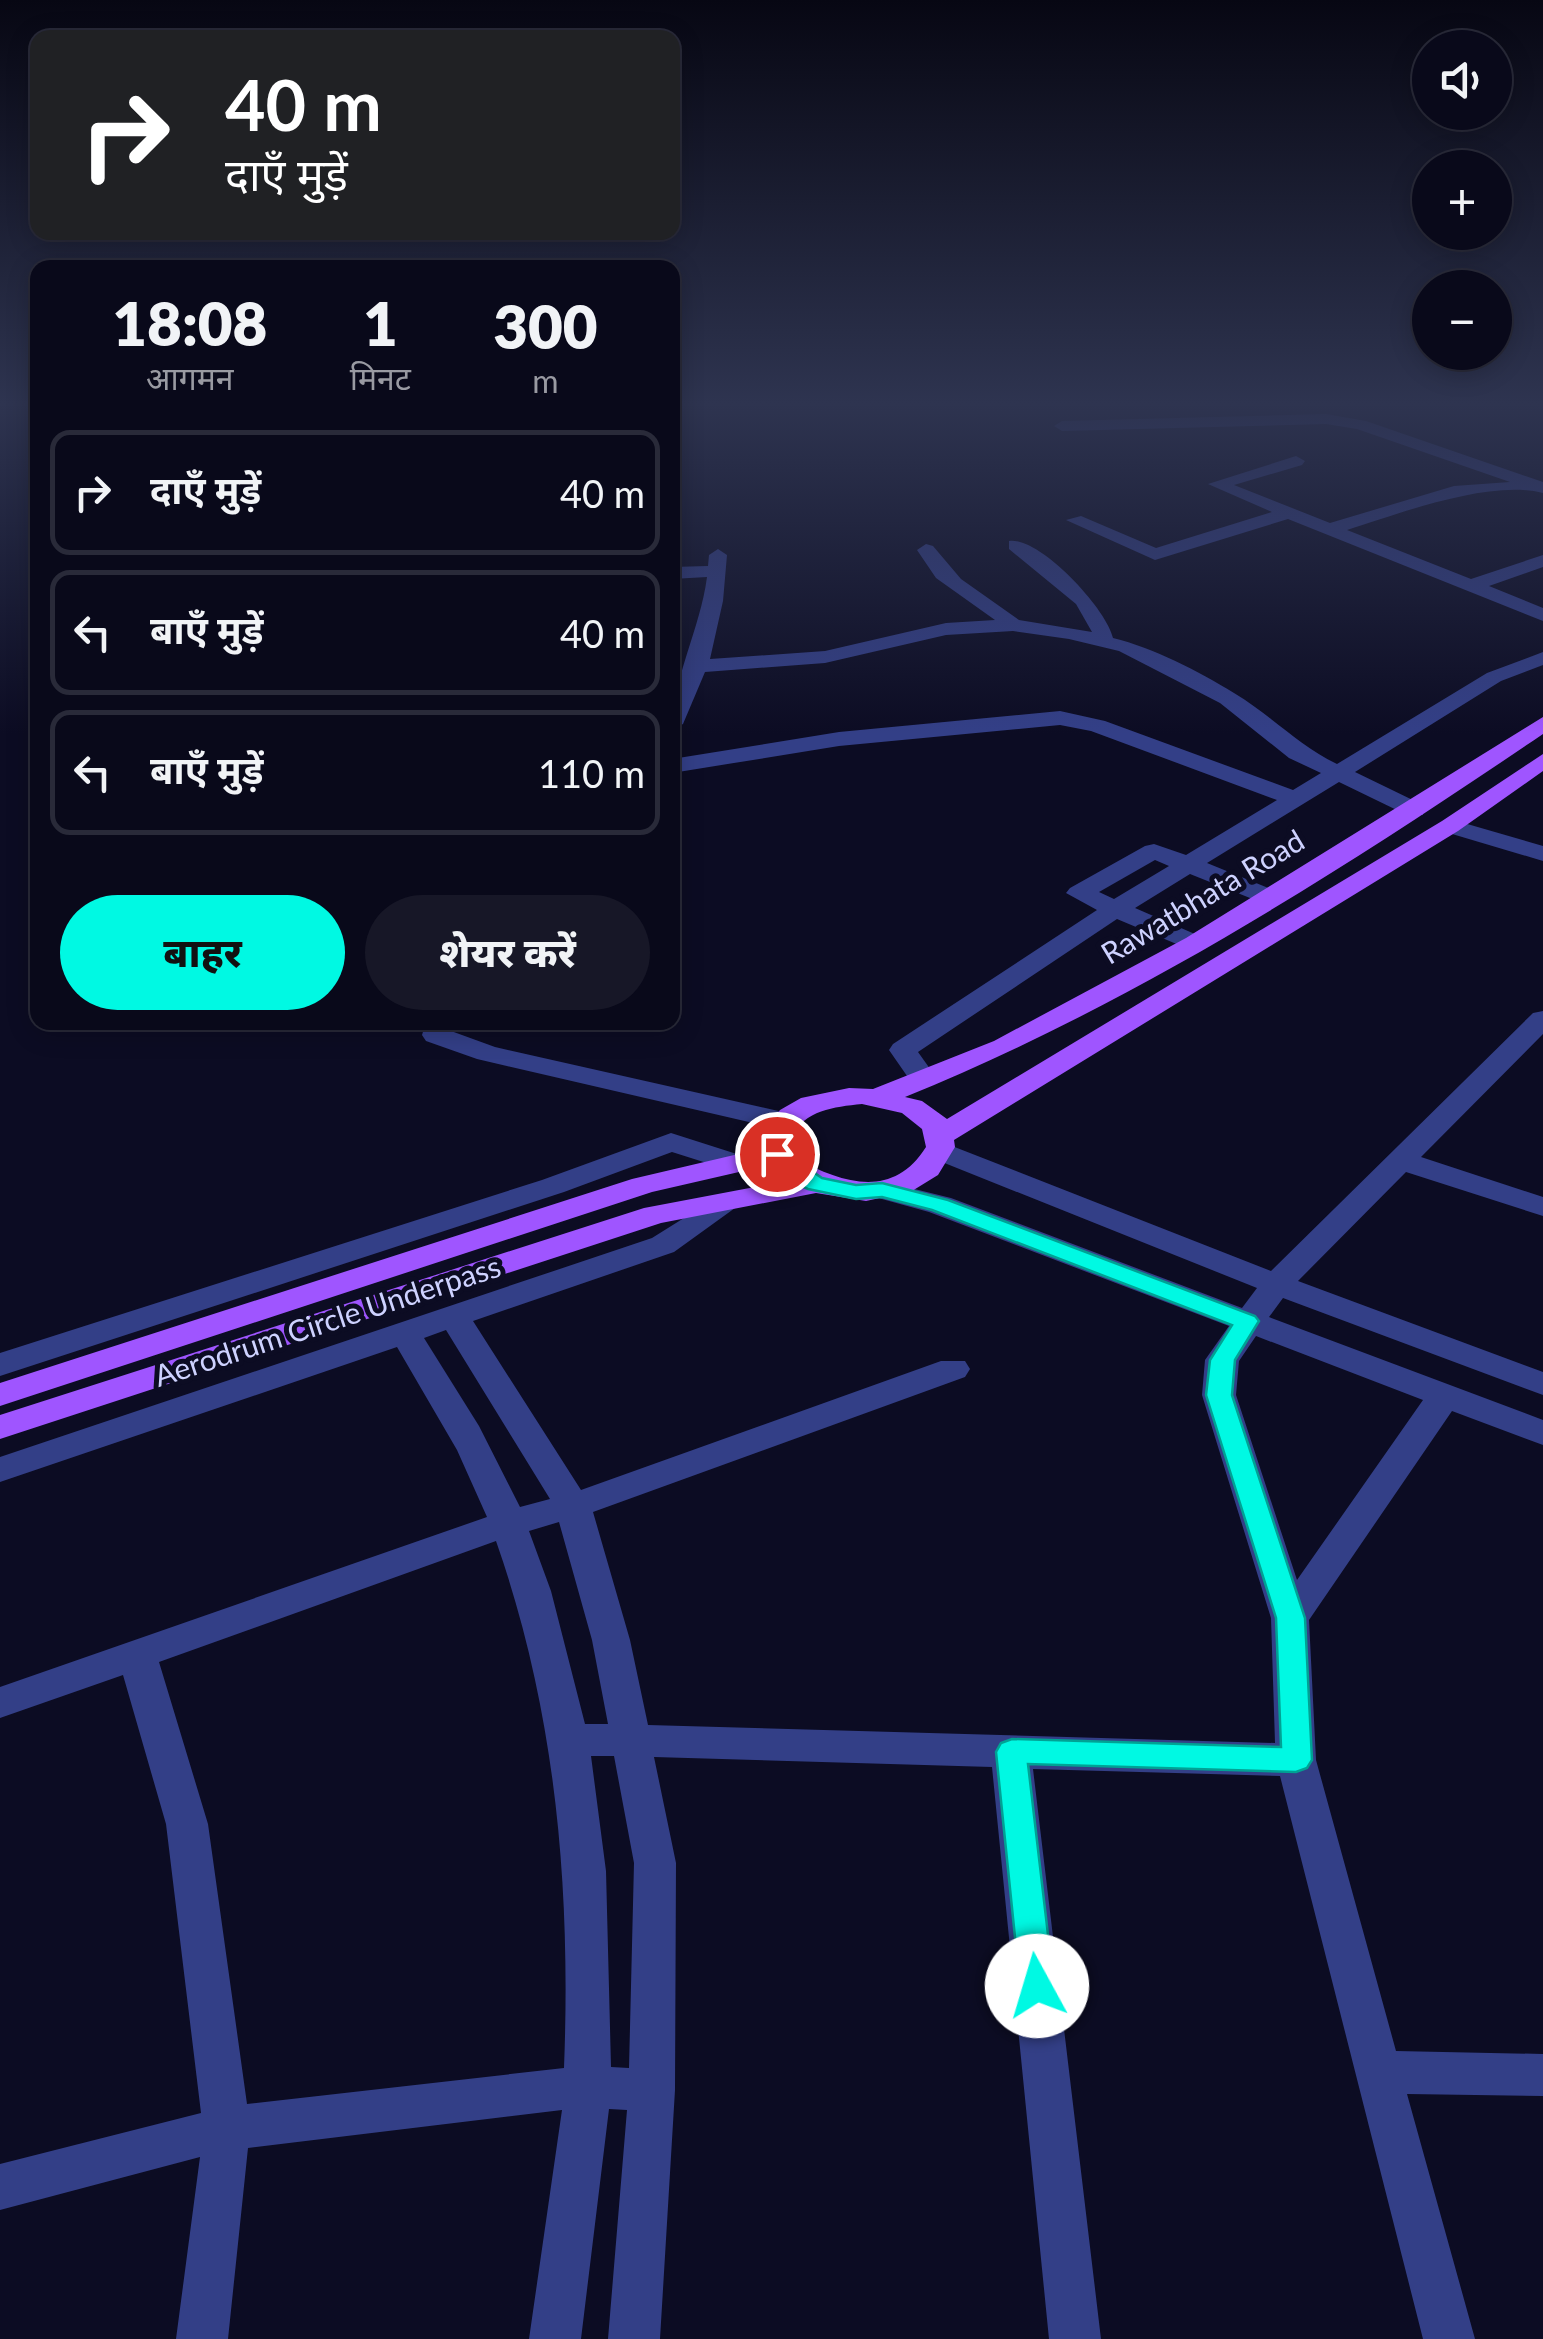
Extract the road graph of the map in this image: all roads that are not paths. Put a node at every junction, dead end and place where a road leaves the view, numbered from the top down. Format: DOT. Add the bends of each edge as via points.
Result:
graph roads {
  1 [pos="1282,516"];
  2 [pos="1294,516"];
  3 [pos="1375,516"];
  4 [pos="1075,520"];
  5 [pos="1329,530"];
  6 [pos="1016,546"];
  7 [pos="926,550"];
  8 [pos="1543,562"];
  9 [pos="680,571"];
  10 [pos="1471,586"];
  11 [pos="1543,615"];
  12 [pos="1013,625"];
  13 [pos="1104,642"];
  14 [pos="1543,658"];
  15 [pos="700,666"];
  16 [pos="680,707"];
  17 [pos="1543,724"];
  18 [pos="1543,761"];
  19 [pos="680,765"];
  20 [pos="1333,774"];
  21 [pos="1293,798"];
  22 [pos="1415,810"];
  23 [pos="1450,826"];
  24 [pos="1543,854"];
  25 [pos="1188,864"];
  26 [pos="1269,897"];
  27 [pos="1115,909"];
  28 [pos="1195,942"];
  29 [pos="1543,1019"];
  30 [pos="438,1030"];
  31 [pos="924,1080"];
  32 [pos="880,1096"];
  33 [pos="783,1121"];
  34 [pos="942,1143"];
  35 [pos="777,1154"];
  36 [pos="1400,1160"];
  37 [pos="732,1162"];
  38 [pos="816,1184"];
  39 [pos="882,1190"];
  40 [pos="649,1200"];
  41 [pos="724,1202"];
  42 [pos="1543,1207"];
  43 [pos="1276,1284"];
  44 [pos="453,1315"];
  45 [pos="1246,1321"];
  46 [pos="404,1332"];
  47 [pos="0,1365"];
  48 [pos="953,1369"];
  49 [pos="1543,1384"];
  50 [pos="0,1394"];
  51 [pos="1445,1395"];
  52 [pos="0,1427"];
  53 [pos="1543,1433"];
  54 [pos="0,1470"];
  55 [pos="573,1506"];
  56 [pos="509,1523"];
  57 [pos="1290,1618"];
  58 [pos="137,1655"];
  59 [pos="0,1704"];
  60 [pos="565,1739"];
  61 [pos="631,1741"];
  62 [pos="1012,1752"];
  63 [pos="1296,1760"];
  64 [pos="1378,2072"];
  65 [pos="1543,2075"];
  66 [pos="586,2087"];
  67 [pos="652,2090"];
  68 [pos="227,2128"];
  69 [pos="0,2187"];
  70 [pos="202,2339"];
  71 [pos="555,2339"];
  72 [pos="634,2339"];
  73 [pos="1075,2339"];
  74 [pos="1449,2339"];
  1 -- 4 [label="street" via="1154,554"];
  2 -- 5 [label="street"];
  3 -- 5 [label="street"];
  5 -- 10 [label="street"];
  6 -- 13 [label="street" via="1093,608"];
  7 -- 12 [label="street" via="951,583"];
  8 -- 10 [label="street"];
  9 -- 15 [label="street" via="717,563 715,608"];
  10 -- 11 [label="street"];
  12 -- 13 [label="street"];
  12 -- 15 [label="street" via="946,628 825,657"];
  13 -- 20 [label="street" via="1228,698"];
  14 -- 20 [label="street" via="1494,677"];
  15 -- 16 [label="street"];
  17 -- 22 [label="main road, Rawatbhata Road"];
  18 -- 23 [label="main road"];
  19 -- 21 [label="street" via="839,739 1060,718"];
  20 -- 21 [label="street"];
  20 -- 22 [label="street"];
  21 -- 25 [label="street"];
  22 -- 26 [label="main road, Rawatbhata Road"];
  23 -- 24 [label="street"];
  23 -- 34 [label="main road"];
  25 -- 26 [label="street"];
  25 -- 27 [label="street"];
  25 -- 27 [label="street" via="1154,851 1079,893"];
  26 -- 28 [label="main road, Rawatbhata Road"];
  27 -- 28 [label="street"];
  27 -- 31 [label="street" via="902,1050"];
  28 -- 31 [label="main road, Rawatbhata Road" via="1004,1047"];
  29 -- 36 [label="street"];
  30 -- 33 [label="street" via="436,1035 487,1052"];
  31 -- 32 [label="main road, Rawatbhata Road"];
  32 -- 33 [label="main road" via="822,1099"];
  32 -- 34 [label="main road" via="915,1108"];
  33 -- 35 [label="main road" via="775,1137"];
  34 -- 39 [label="main road" via="929,1171"];
  34 -- 43 [label="street"];
  35 -- 37 [label="main road"];
  35 -- 38 [label="main road"];
  36 -- 42 [label="street"];
  36 -- 43 [label="street"];
  37 -- 40 [label="main road"];
  37 -- 47 [label="street" via="671,1142"];
  38 -- 39 [label="main road"];
  38 -- 41 [label="main road"];
  39 -- 45 [label="street" via="940,1205"];
  40 -- 41 [label="main road"];
  40 -- 50 [label="main road, Aerodrum Circle Underpass"];
  40 -- 52 [label="main road, Aerodrum Circle Underpass"];
  41 -- 44 [label="street" via="664,1245"];
  43 -- 45 [label="street"];
  43 -- 49 [label="street"];
  44 -- 46 [label="street"];
  44 -- 55 [label="street"];
  45 -- 51 [label="street"];
  45 -- 57 [label="street" via="1222,1360 1219,1395"];
  46 -- 54 [label="street"];
  46 -- 56 [label="street" via="457,1414"];
  48 -- 55 [label="street"];
  51 -- 53 [label="street"];
  51 -- 57 [label="street"];
  55 -- 56 [label="street"];
  55 -- 61 [label="street"];
  56 -- 58 [label="street"];
  56 -- 60 [label="street" via="552,1660"];
  57 -- 63 [label="street"];
  58 -- 59 [label="street"];
  58 -- 68 [label="street" via="187,1824"];
  60 -- 61 [label="street"];
  60 -- 66 [label="street" via="580,1825 589,1962"];
  61 -- 62 [label="street"];
  61 -- 67 [label="street" via="656,1863"];
  62 -- 63 [label="street"];
  62 -- 73 [label="street"];
  63 -- 64 [label="street"];
  64 -- 65 [label="street"];
  64 -- 74 [label="street"];
  66 -- 67 [label="street"];
  66 -- 68 [label="street"];
  66 -- 71 [label="street"];
  67 -- 72 [label="street"];
  68 -- 69 [label="street"];
  68 -- 70 [label="street"];
}
